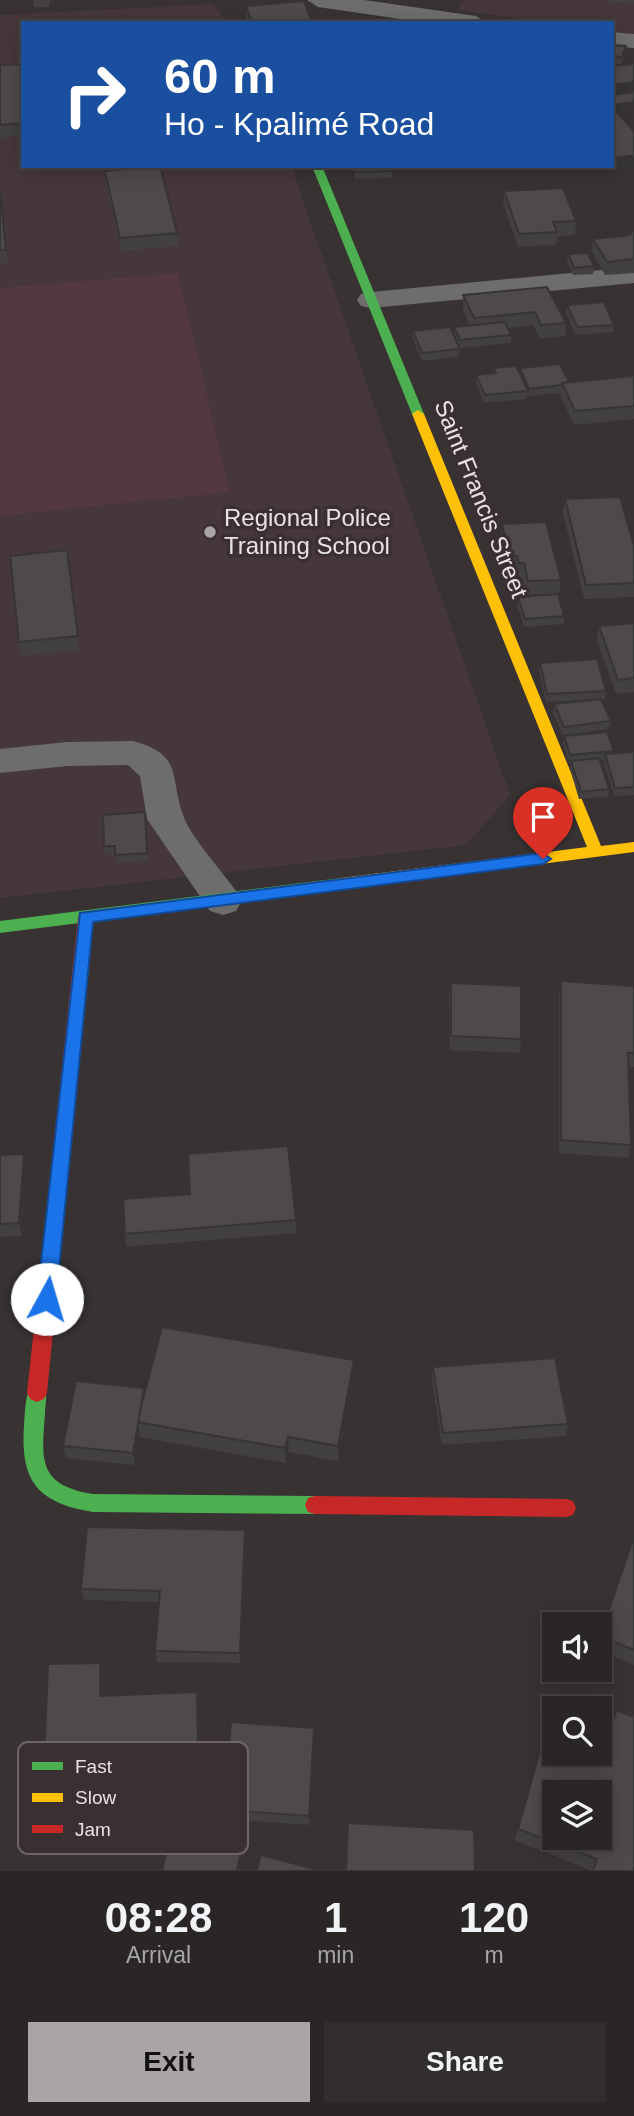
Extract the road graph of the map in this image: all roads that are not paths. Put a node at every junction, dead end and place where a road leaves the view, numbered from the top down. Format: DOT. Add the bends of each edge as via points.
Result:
graph roads {
  1 [pos="318,0"];
  2 [pos="407,19"];
  3 [pos="442,21"];
  4 [pos="614,39"];
  5 [pos="634,41"];
  6 [pos="318,168"];
  7 [pos="634,275"];
  8 [pos="371,300"];
  9 [pos="0,761"];
  10 [pos="634,846"];
  11 [pos="596,852"];
  12 [pos="223,901"];
  13 [pos="86,917"];
  14 [pos="0,927"];
  15 [pos="566,1508"];
  1 -- 2 [label="street"];
  2 -- 3 [label="street"];
  4 -- 5 [label="street"];
  6 -- 8 [label="street, Saint Francis Street"];
  7 -- 8 [label="street"];
  8 -- 11 [label="street, Saint Francis Street"];
  9 -- 12 [label="street" via="133,753 149,761 158,775 165,819"];
  10 -- 11 [label="street"];
  11 -- 12 [label="street"];
  12 -- 13 [label="street"];
  13 -- 14 [label="street"];
  13 -- 15 [label="street" via="33,1436 37,1475 49,1492 67,1501 120,1503"];
}
